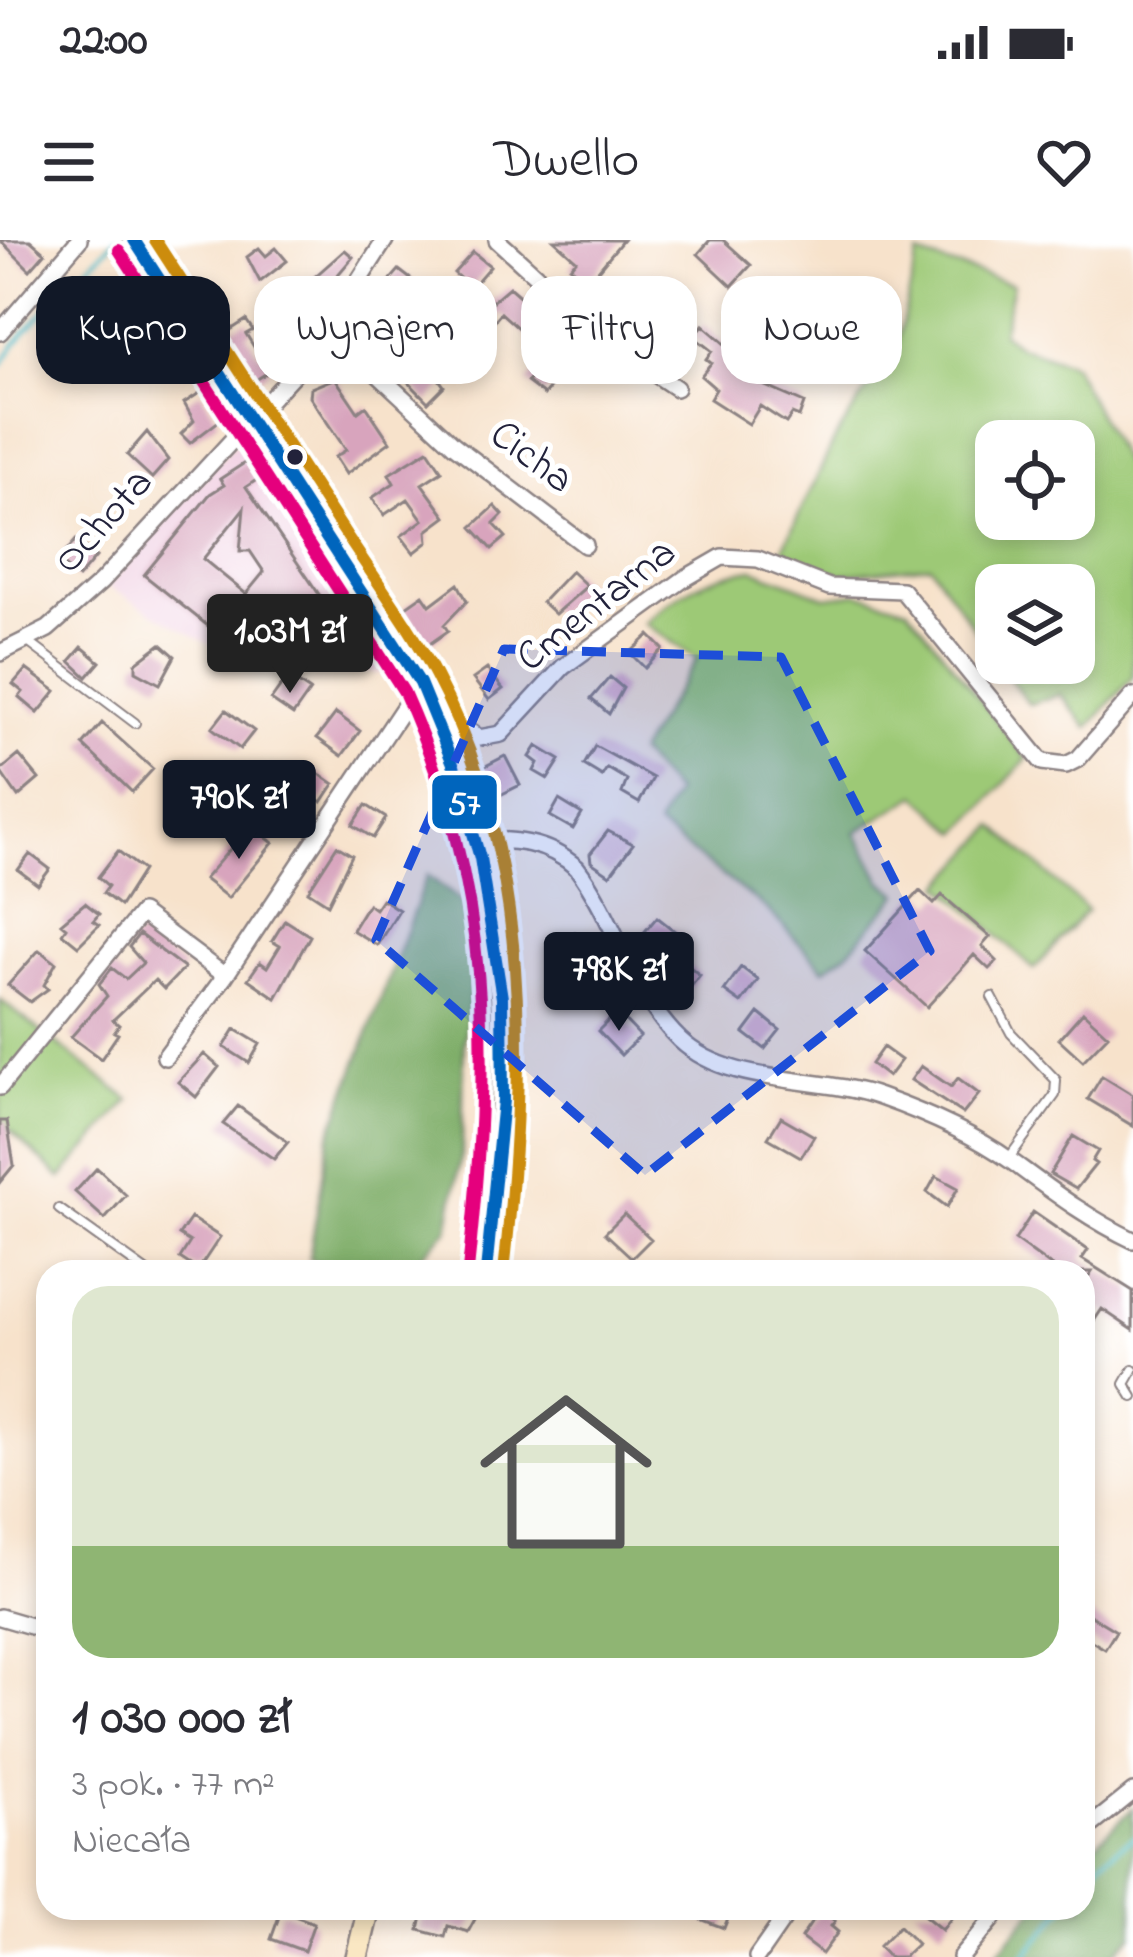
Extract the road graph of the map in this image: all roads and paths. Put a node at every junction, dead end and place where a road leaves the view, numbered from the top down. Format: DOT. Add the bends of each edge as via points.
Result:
graph roads {
  1 [pos="79,240"];
  2 [pos="134,240"];
  3 [pos="385,240"];
  4 [pos="497,240"];
  5 [pos="362,276"];
  6 [pos="0,332"];
  7 [pos="286,384"];
  8 [pos="388,384"];
  9 [pos="676,388"];
  10 [pos="248,422"];
  11 [pos="585,545"];
  12 [pos="28,641"];
  13 [pos="0,653"];
  14 [pos="420,683"];
  15 [pos="1131,700"];
  16 [pos="437,718"];
  17 [pos="135,723"];
  18 [pos="473,840"];
  19 [pos="225,976"];
  20 [pos="992,997"];
  21 [pos="165,1057"];
  22 [pos="0,1087"];
  23 [pos="1009,1159"];
  24 [pos="59,1209"];
  25 [pos="1133,1240"];
  26 [pos="130,1260"];
  27 [pos="487,1260"];
  28 [pos="1133,1370"];
  29 [pos="1133,1397"];
  30 [pos="0,1617"];
  31 [pos="36,1628"];
  32 [pos="1133,1792"];
  33 [pos="1095,1822"];
  34 [pos="367,1920"];
  35 [pos="783,1920"];
  36 [pos="992,1920"];
  37 [pos="357,1957"];
  38 [pos="757,1957"];
  39 [pos="961,1957"];
  1 -- 6 [label="street"];
  2 -- 10 [label="main road"];
  3 -- 5 [label="street, Ochota"];
  4 -- 9 [label="street" via="583,320"];
  7 -- 10 [label="street, Ochota"];
  8 -- 11 [label="street, Cicha"];
  10 -- 12 [label="street, Ochota" via="81,603"];
  10 -- 14 [label="main road"];
  12 -- 13 [label="street, Ochota"];
  12 -- 17 [label="lane"];
  14 -- 16 [label="main road"];
  14 -- 19 [label="street"];
  15 -- 16 [label="street, Cmentarna" via="1078,759 1042,762 902,590 829,587 758,559 722,557 563,668 501,734 478,738 452,718"];
  16 -- 18 [label="main road"];
  18 -- 23 [label="street" via="545,846 578,868 648,998 700,1054 739,1070 879,1097"];
  18 -- 27 [label="main road" via="504,1039"];
  19 -- 21 [label="street"];
  19 -- 22 [label="street" via="141,913"];
  20 -- 23 [label="lane" via="1011,1033 1056,1080 1055,1095"];
  23 -- 25 [label="street" via="1078,1214"];
  24 -- 26 [label="lane"];
  28 -- 29 [label="lane" via="1125,1384"];
  30 -- 31 [label="street"];
  32 -- 33 [label="street"];
  34 -- 37 [label="main road"];
  35 -- 38 [label="street"];
  36 -- 39 [label="street"];
}
